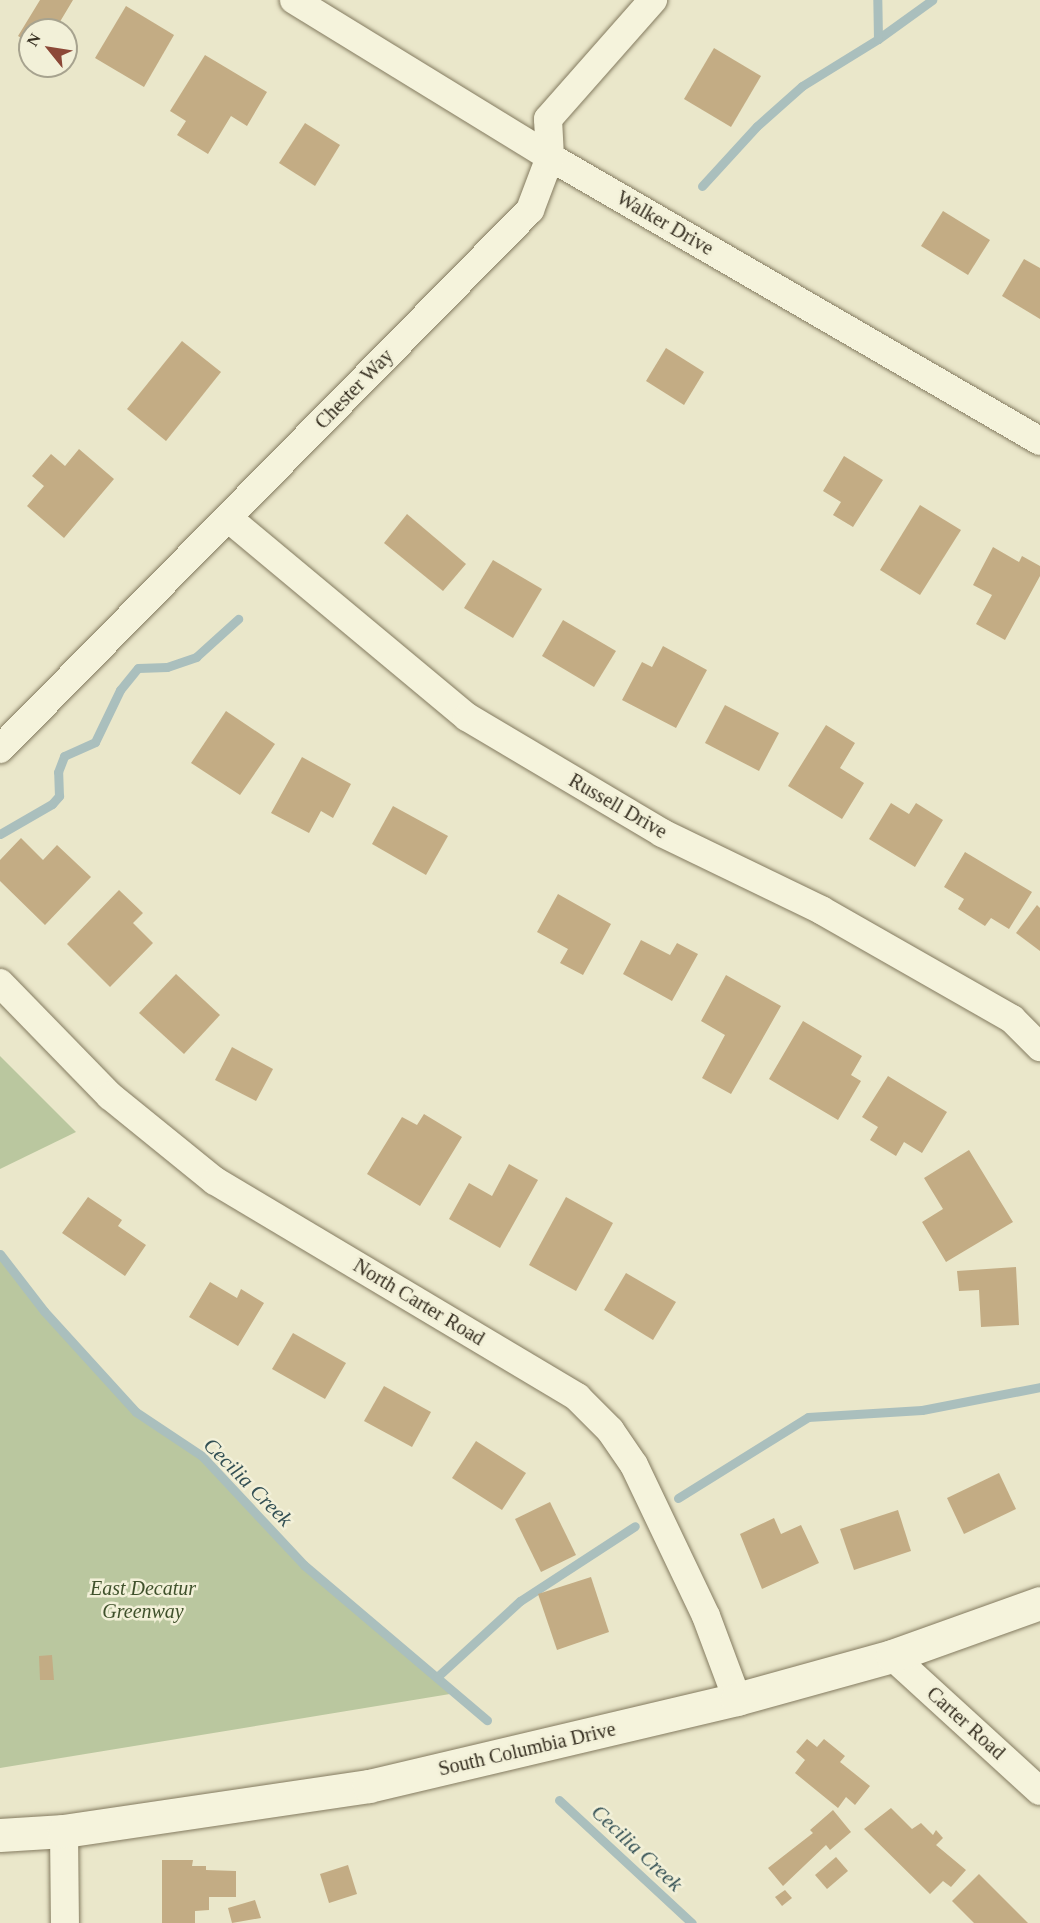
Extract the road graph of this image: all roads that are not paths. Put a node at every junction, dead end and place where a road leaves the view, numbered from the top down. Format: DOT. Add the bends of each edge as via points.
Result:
graph roads {
  1 [pos="294,0"];
  2 [pos="653,0"];
  3 [pos="550,157"];
  4 [pos="1040,441"];
  5 [pos="228,518"];
  6 [pos="0,749"];
  7 [pos="0,983"];
  8 [pos="1040,1047"];
  9 [pos="1040,1603"];
  10 [pos="892,1656"];
  11 [pos="738,1699"];
  12 [pos="1040,1791"];
  13 [pos="64,1831"];
  14 [pos="0,1834"];
  15 [pos="65,1923"];
  1 -- 3 [label="street, Walker Drive"];
  2 -- 3 [label="street, Chester Way" via="548,119"];
  3 -- 4 [label="street, Walker Drive"];
  3 -- 5 [label="street, Chester Way" via="530,210"];
  5 -- 6 [label="street, Chester Way"];
  5 -- 8 [label="street, Russell Drive" via="467,717 662,833 821,910 1012,1019"];
  7 -- 11 [label="street, North Carter Road" via="110,1096 215,1181 577,1396 610,1430 634,1465 706,1616"];
  9 -- 10 [label="main road, South Columbia Drive"];
  10 -- 11 [label="main road, South Columbia Drive"];
  10 -- 12 [label="street, Carter Road"];
  11 -- 13 [label="main road, South Columbia Drive" via="369,1786"];
  13 -- 14 [label="main road, South Columbia Drive"];
  13 -- 15 [label="street"];
}
